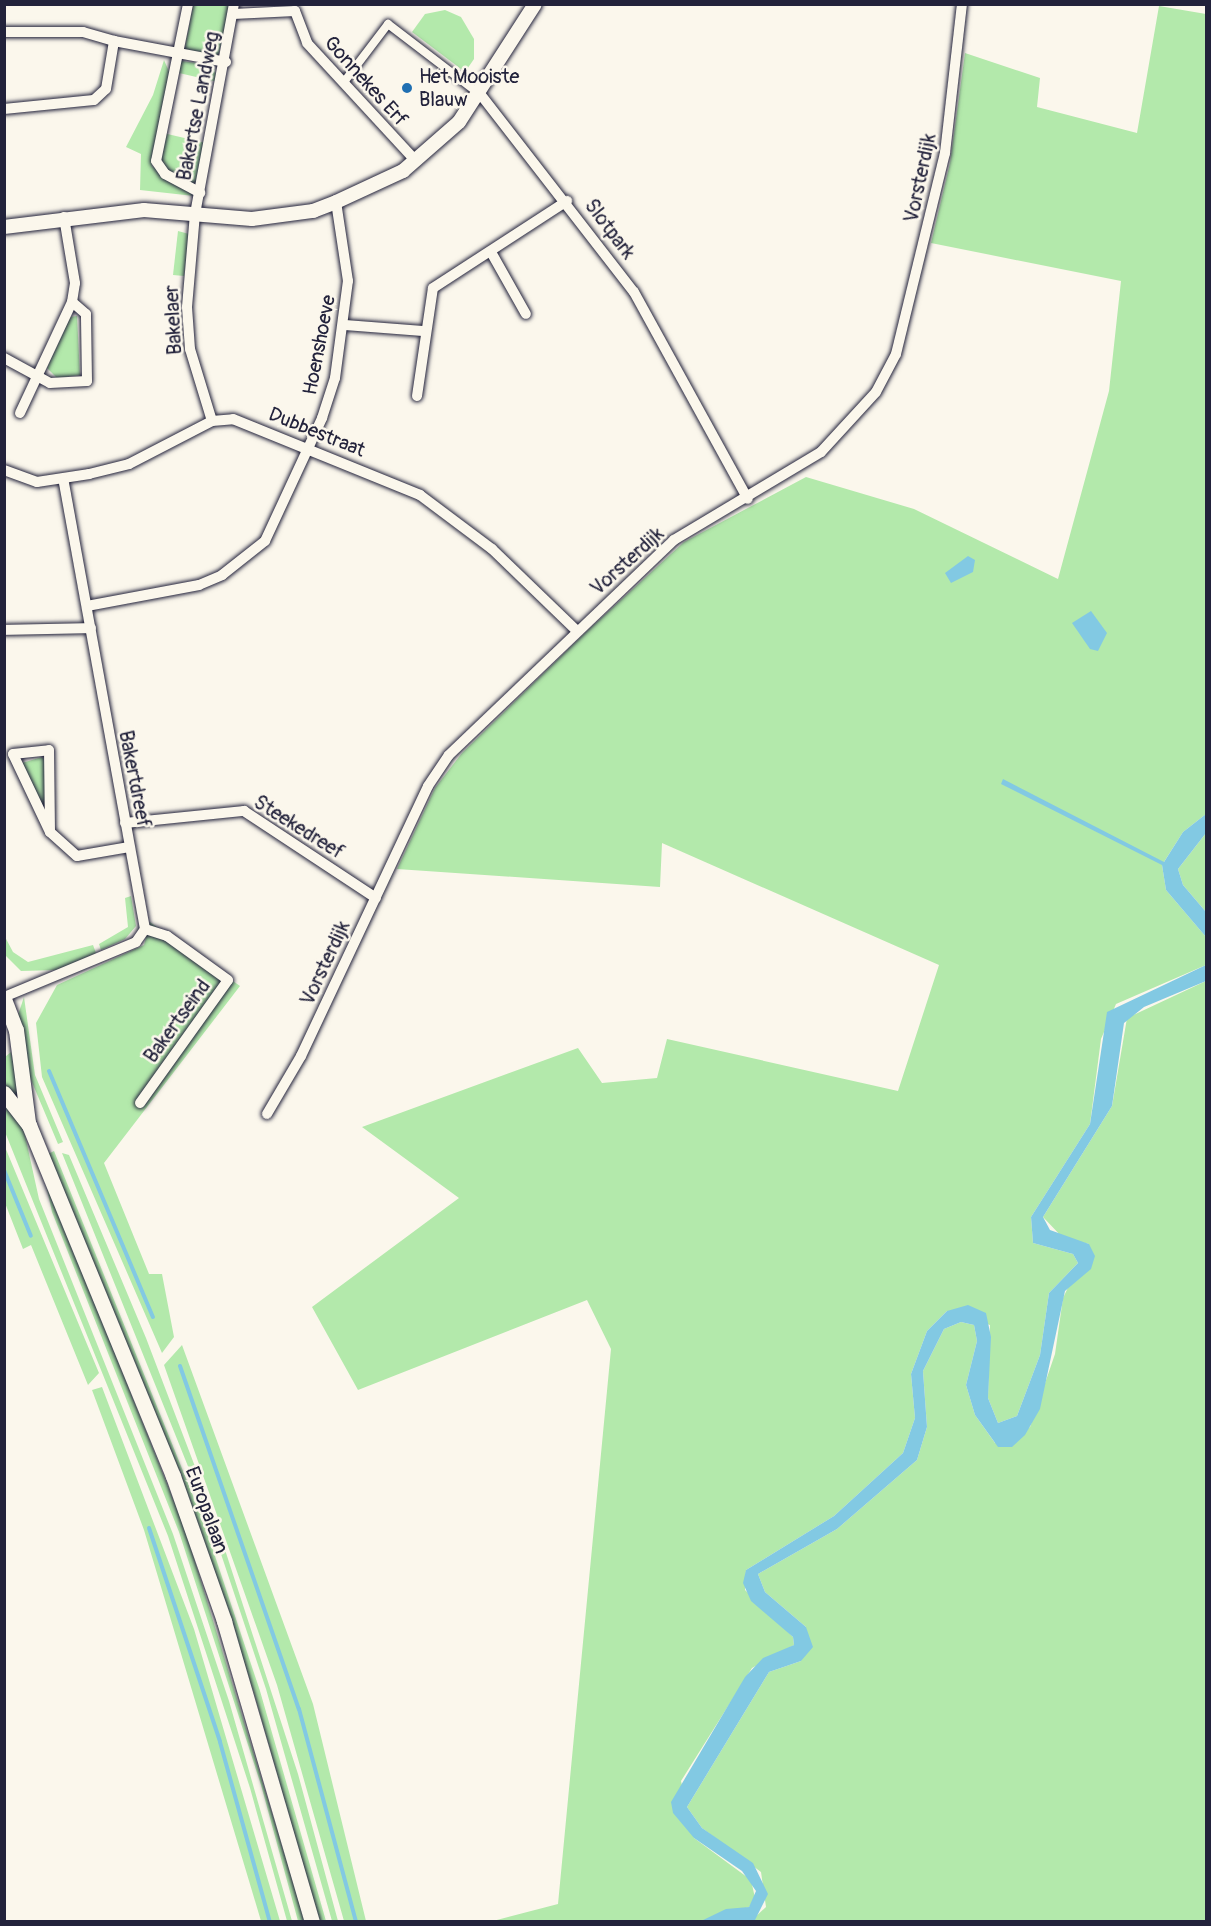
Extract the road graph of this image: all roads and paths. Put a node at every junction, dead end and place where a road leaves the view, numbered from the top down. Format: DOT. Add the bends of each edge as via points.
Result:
graph roads {
  1 [pos="188,4"];
  2 [pos="535,4"];
  3 [pos="962,4"];
  4 [pos="295,8"];
  5 [pos="234,9"];
  6 [pos="4,32"];
  7 [pos="114,41"];
  8 [pos="177,57"];
  9 [pos="226,62"];
  10 [pos="344,82"];
  11 [pos="481,95"];
  12 [pos="4,109"];
  13 [pos="416,161"];
  14 [pos="200,193"];
  15 [pos="567,201"];
  16 [pos="336,202"];
  17 [pos="195,214"];
  18 [pos="64,217"];
  19 [pos="4,227"];
  20 [pos="491,252"];
  21 [pos="72,302"];
  22 [pos="526,314"];
  23 [pos="345,324"];
  24 [pos="423,332"];
  25 [pos="4,358"];
  26 [pos="38,376"];
  27 [pos="417,396"];
  28 [pos="20,413"];
  29 [pos="212,421"];
  30 [pos="309,447"];
  31 [pos="4,470"];
  32 [pos="63,480"];
  33 [pos="748,499"];
  34 [pos="87,606"];
  35 [pos="91,628"];
  36 [pos="4,630"];
  37 [pos="577,631"];
  38 [pos="125,823"];
  39 [pos="50,832"];
  40 [pos="129,847"];
  41 [pos="376,898"];
  42 [pos="145,929"];
  43 [pos="4,998"];
  44 [pos="16,1030"];
  45 [pos="4,1050"];
  46 [pos="4,1093"];
  47 [pos="140,1103"];
  48 [pos="267,1114"];
  49 [pos="29,1125"];
  50 [pos="312,1922"];
  1 -- 8 [label="street"];
  2 -- 11 [label="street"];
  3 -- 33 [label="street, Vorsterdijk" via="945,153 896,354 876,392 842,432 791,474"];
  4 -- 5 [label="street, Gonnekes Erf"];
  4 -- 10 [label="street, Gonnekes Erf" via="307,43"];
  5 -- 9 [label="street, Bakertse Landweg"];
  6 -- 7 [label="street" via="83,32"];
  7 -- 8 [label="street"];
  7 -- 12 [label="street" via="106,88 94,100"];
  8 -- 9 [label="street"];
  8 -- 14 [label="street" via="156,161 165,174"];
  9 -- 14 [label="street, Bakertse Landweg"];
  10 -- 11 [label="street, Slotpark" via="388,24"];
  10 -- 13 [label="street, Gonnekes Erf"];
  11 -- 13 [label="street"];
  11 -- 15 [label="street, Slotpark"];
  13 -- 16 [label="street"];
  14 -- 17 [label="street, Bakertse Landweg"];
  15 -- 20 [label="street"];
  15 -- 33 [label="street, Slotpark" via="634,292"];
  16 -- 17 [label="street" via="287,216"];
  16 -- 23 [label="street, Hoenshoeve" via="346,247"];
  17 -- 18 [label="street" via="144,210"];
  17 -- 29 [label="street, Bakelaer" via="189,328"];
  18 -- 19 [label="street"];
  18 -- 21 [label="street" via="75,283"];
  20 -- 22 [label="street"];
  20 -- 24 [label="street" via="433,288"];
  21 -- 26 [label="street"];
  21 -- 26 [label="street" via="86,314 87,381 50,383"];
  23 -- 24 [label="street"];
  23 -- 30 [label="street, Hoenshoeve" via="335,378"];
  24 -- 27 [label="street"];
  25 -- 26 [label="street"];
  26 -- 28 [label="street"];
  29 -- 30 [label="street, Dubbestraat" via="233,419"];
  29 -- 32 [label="street, Dubbestraat" via="129,464"];
  30 -- 34 [label="street, Hoenshoeve" via="265,541 246,558 199,585"];
  30 -- 37 [label="street, Dubbestraat" via="420,495 492,549"];
  31 -- 32 [label="street, Dubbestraat" via="31,482"];
  32 -- 34 [label="street, Bakertdreef"];
  33 -- 37 [label="street, Vorsterdijk" via="674,540"];
  34 -- 35 [label="street, Bakertdreef"];
  35 -- 36 [label="street"];
  35 -- 38 [label="street, Bakertdreef"];
  37 -- 41 [label="street, Vorsterdijk" via="449,755 428,786"];
  38 -- 40 [label="street, Bakertdreef"];
  38 -- 41 [label="street, Steekedreef" via="244,811"];
  39 -- 39 [label="street" via="49,750 13,754 40,813"];
  39 -- 40 [label="street" via="77,856"];
  40 -- 42 [label="street, Bakertdreef"];
  41 -- 48 [label="street, Vorsterdijk" via="301,1056"];
  42 -- 43 [label="street" via="115,952"];
  42 -- 47 [label="street, Bakertseind" via="166,936 228,980"];
  43 -- 44 [label="main road, Europalaan"];
  44 -- 45 [label="main road"];
  44 -- 49 [label="main road, Europalaan"];
  46 -- 49 [label="main road, Europalaan"];
  49 -- 50 [label="main road, Europalaan" via="173,1476 224,1621"];
}
